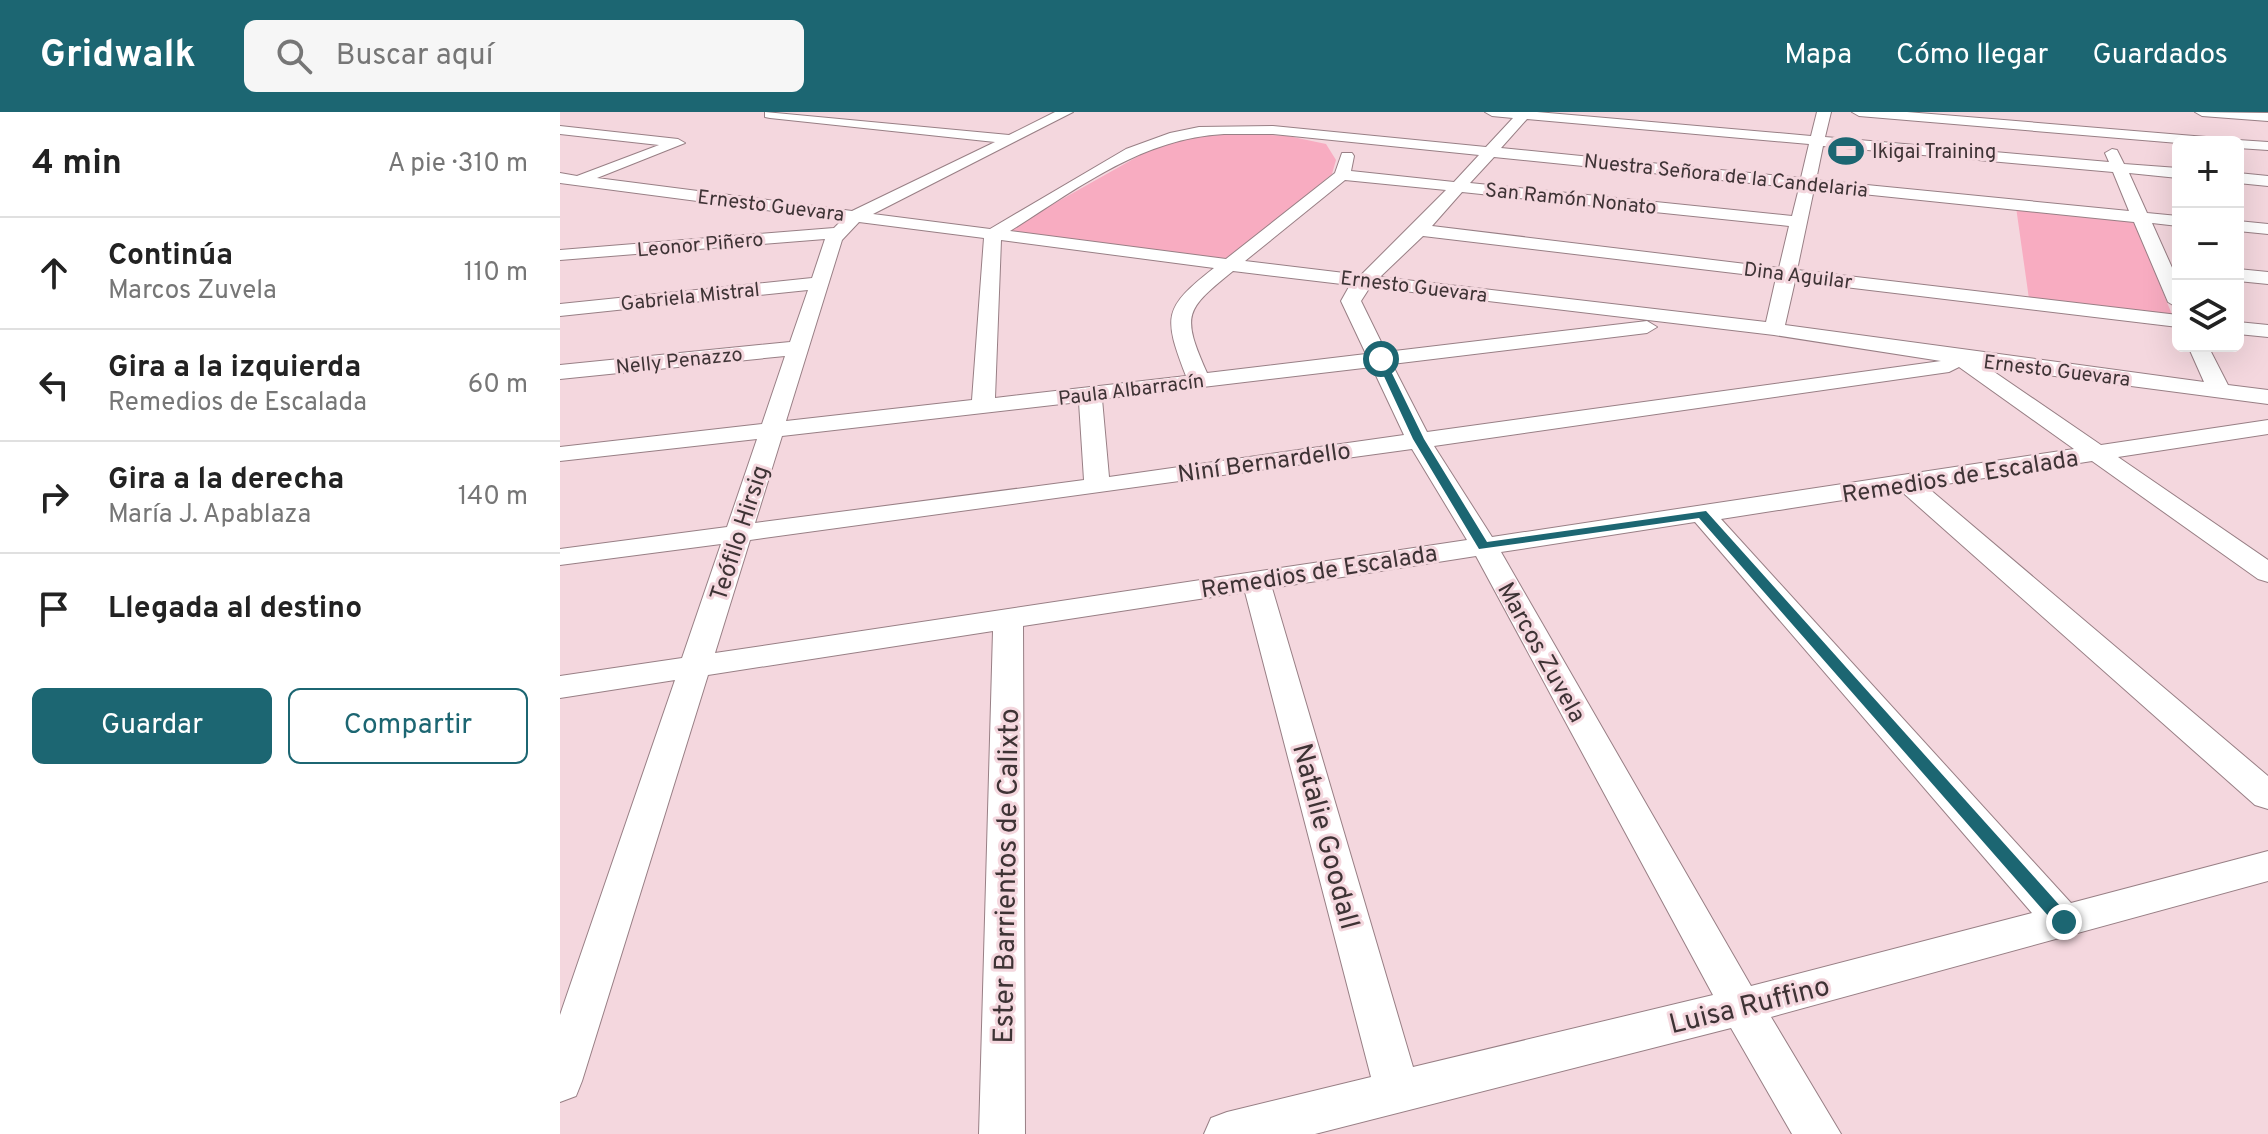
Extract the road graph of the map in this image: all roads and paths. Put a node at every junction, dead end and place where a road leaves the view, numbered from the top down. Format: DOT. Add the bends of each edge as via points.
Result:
graph roads {
  1 [pos="773,112"];
  2 [pos="1066,112"];
  3 [pos="1492,112"];
  4 [pos="1824,112"];
  5 [pos="1859,112"];
  6 [pos="2091,112"];
  7 [pos="2202,112"];
  8 [pos="1525,113"];
  9 [pos="2268,117"];
  10 [pos="1293,118"];
  11 [pos="584,120"];
  12 [pos="560,128"];
  13 [pos="1273,130"];
  14 [pos="2101,132"];
  15 [pos="1327,136"];
  16 [pos="2172,138"];
  17 [pos="1010,139"];
  18 [pos="1819,140"];
  19 [pos="2244,144"];
  20 [pos="2268,146"];
  21 [pos="1490,152"];
  22 [pos="2119,167"];
  23 [pos="2172,172"];
  24 [pos="1342,175"];
  25 [pos="569,179"];
  26 [pos="2244,179"];
  27 [pos="2268,181"];
  28 [pos="1808,184"];
  29 [pos="1456,187"];
  30 [pos="560,191"];
  31 [pos="2141,217"];
  32 [pos="2172,220"];
  33 [pos="1800,222"];
  34 [pos="847,224"];
  35 [pos="2244,227"];
  36 [pos="2268,229"];
  37 [pos="1419,230"];
  38 [pos="993,234"];
  39 [pos="560,255"];
  40 [pos="1231,265"];
  41 [pos="2170,268"];
  42 [pos="1789,274"];
  43 [pos="2244,276"];
  44 [pos="2268,278"];
  45 [pos="1367,280"];
  46 [pos="820,283"];
  47 [pos="560,310"];
  48 [pos="2172,320"];
  49 [pos="1701,322"];
  50 [pos="1774,329"];
  51 [pos="2244,329"];
  52 [pos="2268,331"];
  53 [pos="798,348"];
  54 [pos="2201,352"];
  55 [pos="1381,359"];
  56 [pos="1964,360"];
  57 [pos="560,372"];
  58 [pos="1199,381"];
  59 [pos="2219,390"];
  60 [pos="1090,394"];
  61 [pos="2268,397"];
  62 [pos="983,407"];
  63 [pos="2267,428"];
  64 [pos="772,430"];
  65 [pos="1418,439"];
  66 [pos="560,454"];
  67 [pos="2099,455"];
  68 [pos="1908,484"];
  69 [pos="1097,486"];
  70 [pos="1702,514"];
  71 [pos="738,532"];
  72 [pos="1484,546"];
  73 [pos="560,557"];
  74 [pos="2268,573"];
  75 [pos="1256,581"];
  76 [pos="1008,618"];
  77 [pos="697,664"];
  78 [pos="560,687"];
  79 [pos="2268,796"];
  80 [pos="2268,866"];
  81 [pos="2064,922"];
  82 [pos="1741,1007"];
  83 [pos="560,1081"];
  84 [pos="1398,1092"];
  85 [pos="1002,1134"];
  86 [pos="1227,1134"];
  87 [pos="1818,1134"];
  1 -- 17 [label="street"];
  2 -- 17 [label="street"];
  3 -- 8 [label="street"];
  4 -- 18 [label="street"];
  5 -- 14 [label="street"];
  6 -- 14 [label="street"];
  7 -- 9 [label="street"];
  8 -- 18 [label="street"];
  8 -- 21 [label="street, Marcos Zuvela"];
  10 -- 13 [label="street"];
  11 -- 12 [label="street"];
  12 -- 25 [label="street" via="678,143"];
  13 -- 15 [label="street, Nuestra Señora de la Candelaria"];
  13 -- 38 [label="street" via="1200,132 1154,142"];
  14 -- 16 [label="street"];
  14 -- 22 [label="street"];
  15 -- 21 [label="street, Nuestra Señora de la Candelaria"];
  15 -- 24 [label="street" via="1347,153"];
  17 -- 34 [label="street"];
  18 -- 22 [label="street"];
  18 -- 28 [label="street"];
  19 -- 20 [label="street"];
  21 -- 28 [label="street, Nuestra Señora de la Candelaria"];
  21 -- 29 [label="street, Marcos Zuvela"];
  22 -- 23 [label="street"];
  22 -- 31 [label="street"];
  24 -- 29 [label="street, San Ramón Nonato"];
  24 -- 40 [label="street"];
  25 -- 30 [label="street"];
  25 -- 34 [label="street, Ernesto Guevara"];
  26 -- 27 [label="street"];
  28 -- 31 [label="street, Nuestra Señora de la Candelaria"];
  28 -- 33 [label="street"];
  29 -- 33 [label="street, San Ramón Nonato"];
  29 -- 37 [label="street, Marcos Zuvela"];
  31 -- 32 [label="street, Nuestra Señora de la Candelaria"];
  31 -- 41 [label="street"];
  33 -- 42 [label="street"];
  34 -- 38 [label="street, Ernesto Guevara"];
  34 -- 39 [label="street, Leonor Piñero"];
  34 -- 46 [label="street, Teófilo Hirsig" via="834,239"];
  35 -- 36 [label="street"];
  37 -- 42 [label="street, Dina Aguilar"];
  37 -- 45 [label="street, Marcos Zuvela"];
  38 -- 40 [label="street, Ernesto Guevara"];
  38 -- 62 [label="street"];
  40 -- 45 [label="street, Ernesto Guevara"];
  40 -- 58 [label="street" via="1188,298 1180,311 1178,323"];
  42 -- 48 [label="street, Dina Aguilar"];
  42 -- 50 [label="street"];
  43 -- 44 [label="street"];
  45 -- 49 [label="street, Ernesto Guevara"];
  45 -- 55 [label="street, Marcos Zuvela" via="1351,301"];
  46 -- 47 [label="street, Gabriela Mistral"];
  46 -- 53 [label="street, Teófilo Hirsig"];
  49 -- 50 [label="street, Ernesto Guevara"];
  49 -- 55 [label="street, Paula Albarracín"];
  50 -- 56 [label="street, Ernesto Guevara"];
  51 -- 52 [label="street"];
  53 -- 57 [label="street, Nelly Penazzo"];
  53 -- 64 [label="street, Teófilo Hirsig"];
  54 -- 59 [label="street"];
  55 -- 58 [label="street, Paula Albarracín"];
  55 -- 65 [label="street, Marcos Zuvela"];
  56 -- 59 [label="street, Ernesto Guevara"];
  56 -- 65 [label="street, Niní Bernardello"];
  56 -- 67 [label="street"];
  58 -- 60 [label="street, Paula Albarracín"];
  59 -- 61 [label="street, Ernesto Guevara"];
  60 -- 62 [label="street, Paula Albarracín"];
  60 -- 69 [label="street"];
  62 -- 64 [label="street, Paula Albarracín"];
  63 -- 67 [label="street, Remedios de Escalada"];
  64 -- 66 [label="street, Paula Albarracín"];
  64 -- 71 [label="street, Teófilo Hirsig"];
  65 -- 69 [label="street, Niní Bernardello"];
  65 -- 72 [label="street, Marcos Zuvela"];
  67 -- 68 [label="street, Remedios de Escalada"];
  67 -- 74 [label="street"];
  68 -- 70 [label="street, Remedios de Escalada"];
  68 -- 79 [label="street"];
  69 -- 71 [label="street, Niní Bernardello"];
  70 -- 72 [label="street, Remedios de Escalada"];
  70 -- 81 [label="street"];
  71 -- 73 [label="street, Niní Bernardello"];
  71 -- 77 [label="street, Teófilo Hirsig"];
  72 -- 75 [label="street, Remedios de Escalada"];
  72 -- 82 [label="street, Marcos Zuvela"];
  75 -- 76 [label="street, Remedios de Escalada"];
  75 -- 84 [label="street, Natalie Goodall"];
  76 -- 77 [label="street, Remedios de Escalada"];
  76 -- 85 [label="street, Ester Barrientos de Calixto"];
  77 -- 78 [label="street, Remedios de Escalada"];
  77 -- 83 [label="street, Teófilo Hirsig"];
  80 -- 81 [label="street, Luisa Ruffino"];
  81 -- 82 [label="street, Luisa Ruffino"];
  82 -- 84 [label="street, Luisa Ruffino"];
  82 -- 87 [label="street, Marcos Zuvela"];
  84 -- 86 [label="street, Luisa Ruffino"];
}
